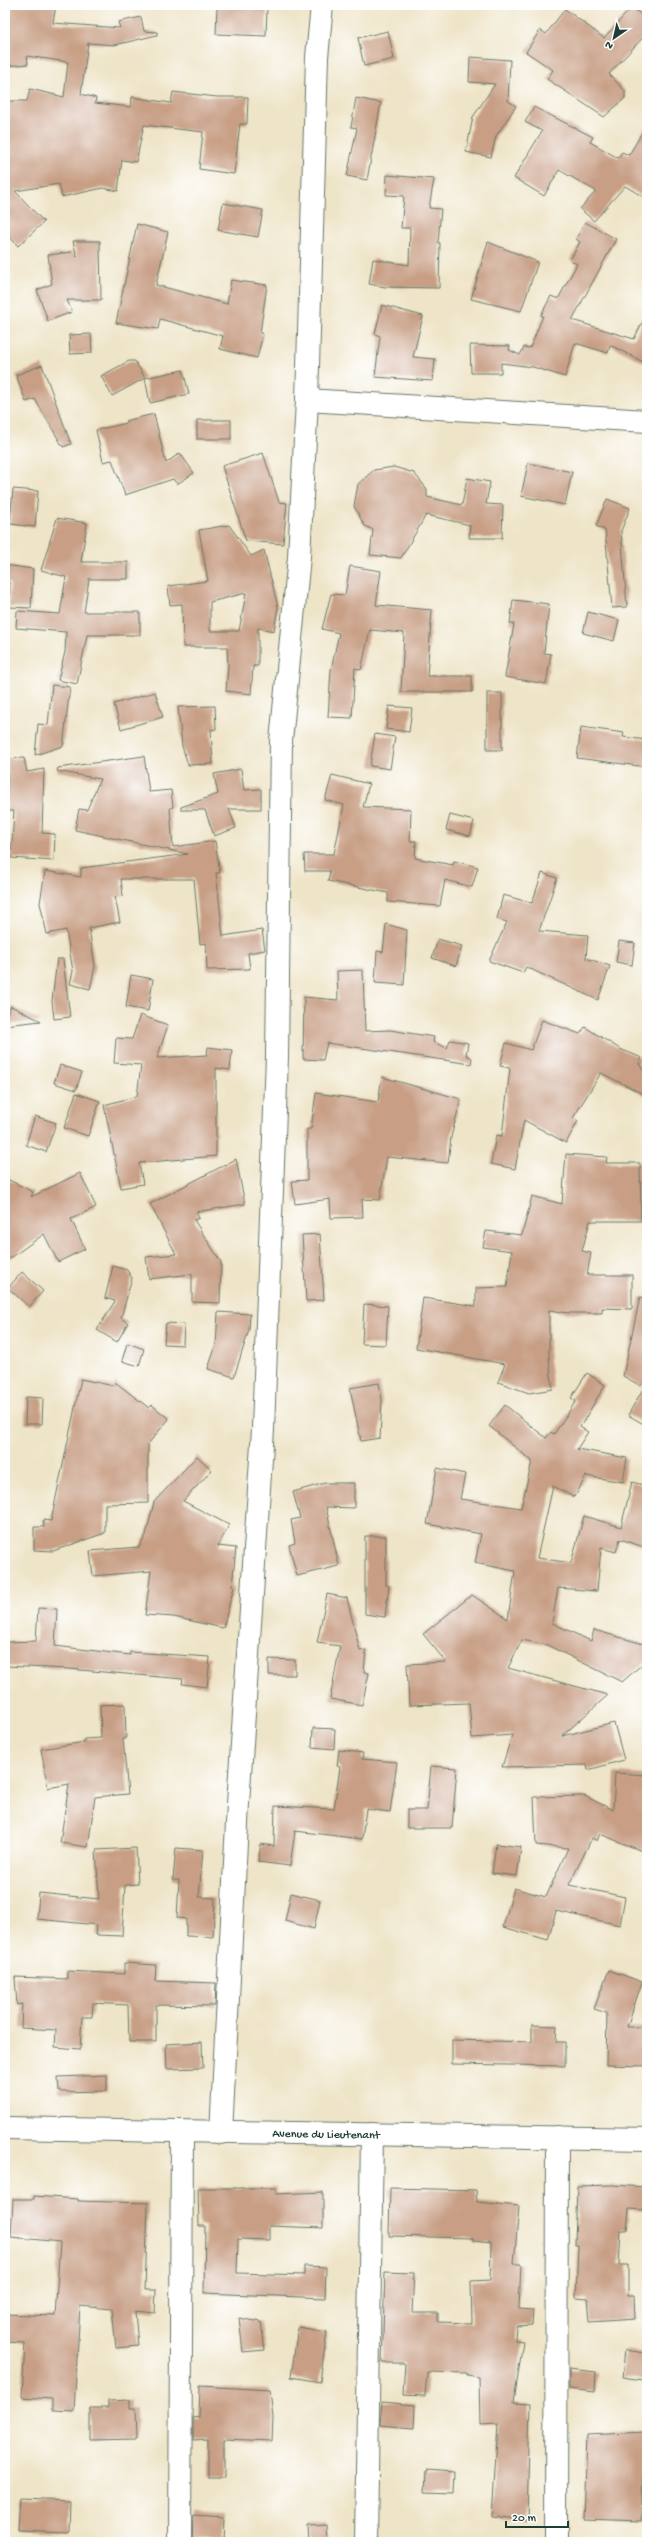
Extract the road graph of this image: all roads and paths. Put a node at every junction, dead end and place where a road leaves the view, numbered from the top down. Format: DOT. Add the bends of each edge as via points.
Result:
graph roads {
  1 [pos="322,5"];
  2 [pos="307,400"];
  3 [pos="647,421"];
  4 [pos="5,2128"];
  5 [pos="182,2132"];
  6 [pos="221,2133"];
  7 [pos="372,2134"];
  8 [pos="557,2136"];
  9 [pos="647,2139"];
  10 [pos="180,2542"];
  11 [pos="366,2542"];
  12 [pos="556,2542"];
  1 -- 2 [label="street" via="317,57"];
  2 -- 3 [label="street"];
  2 -- 6 [label="street" via="299,557 281,741 277,1057 263,1430 238,1804"];
  4 -- 5 [label="street, Avenue du Lieutenant"];
  5 -- 6 [label="street, Avenue du Lieutenant"];
  5 -- 10 [label="street"];
  6 -- 7 [label="street, Avenue du Lieutenant"];
  7 -- 8 [label="street, Avenue du Lieutenant"];
  7 -- 11 [label="street"];
  8 -- 9 [label="street, Avenue du Lieutenant"];
  8 -- 12 [label="street"];
}
